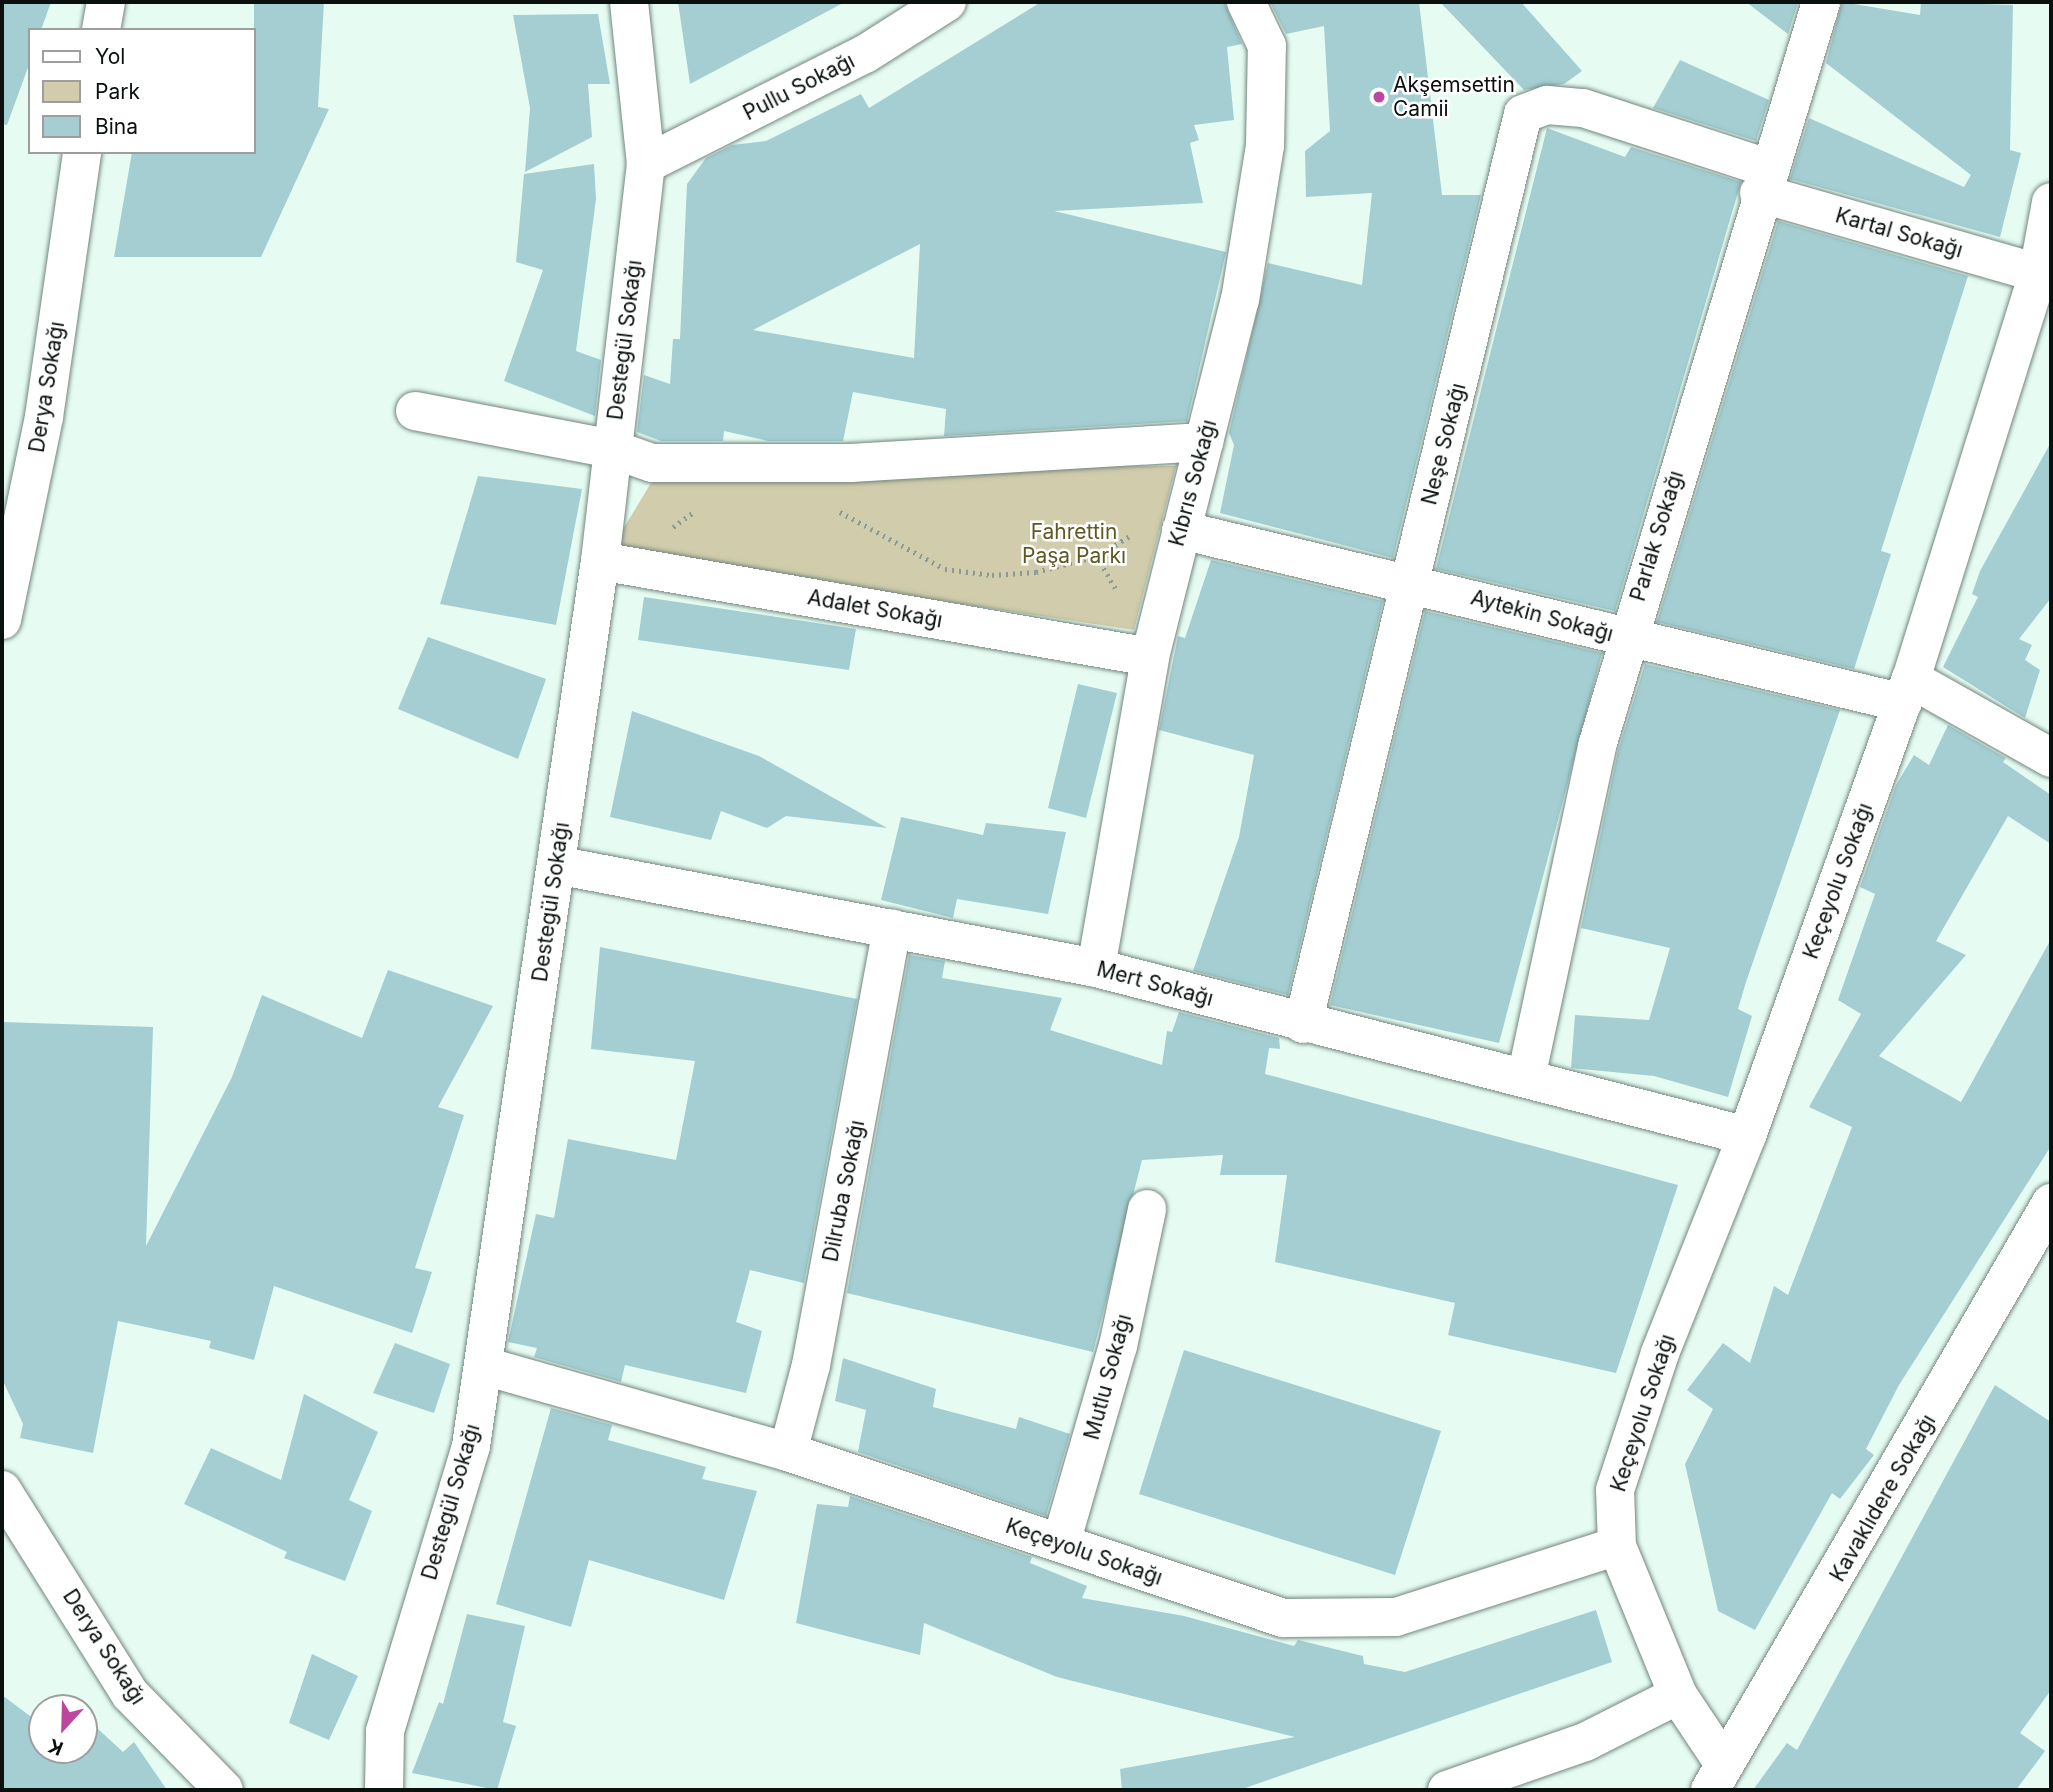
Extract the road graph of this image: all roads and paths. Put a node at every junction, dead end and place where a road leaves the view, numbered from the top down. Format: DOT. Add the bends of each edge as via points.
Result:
graph roads {
  1 [pos="106,2"];
  2 [pos="629,2"];
  3 [pos="1245,2"];
  4 [pos="1821,2"];
  5 [pos="936,4"];
  6 [pos="102,28"];
  7 [pos="82,154"];
  8 [pos="646,164"];
  9 [pos="1764,181"];
  10 [pos="2051,202"];
  11 [pos="2038,273"];
  12 [pos="415,411"];
  13 [pos="1204,442"];
  14 [pos="612,449"];
  15 [pos="707,507"];
  16 [pos="836,510"];
  17 [pos="1184,515"];
  18 [pos="600,561"];
  19 [pos="646,569"];
  20 [pos="1410,581"];
  21 [pos="2,620"];
  22 [pos="1627,639"];
  23 [pos="1150,657"];
  24 [pos="1907,691"];
  25 [pos="2051,758"];
  26 [pos="556,865"];
  27 [pos="892,928"];
  28 [pos="1096,968"];
  29 [pos="1303,1024"];
  30 [pos="1526,1078"];
  31 [pos="1747,1136"];
  32 [pos="2051,1203"];
  33 [pos="1147,1209"];
  34 [pos="484,1366"];
  35 [pos="788,1452"];
  36 [pos="2,1490"];
  37 [pos="1061,1543"];
  38 [pos="1617,1546"];
  39 [pos="1678,1695"];
  40 [pos="1717,1777"];
  41 [pos="224,1790"];
  42 [pos="384,1790"];
  43 [pos="1447,1790"];
  1 -- 6 [label="street"];
  2 -- 8 [label="street, Destegül Sokağı"];
  3 -- 13 [label="street, Kıbrıs Sokağı" via="1267,46 1265,146 1240,300"];
  4 -- 9 [label="street, Parlak Sokağı"];
  5 -- 8 [label="street, Pullu Sokağı" via="865,54"];
  7 -- 21 [label="street, Derya Sokağı" via="44,417"];
  8 -- 14 [label="street, Destegül Sokağı"];
  9 -- 11 [label="street, Kartal Sokağı"];
  9 -- 20 [label="street, Neşe Sokağı" via="1583,108 1547,105 1523,114"];
  9 -- 22 [label="street, Parlak Sokağı"];
  10 -- 11 [label="street, Keçeyolu Sokağı"];
  11 -- 24 [label="street, Keçeyolu Sokağı"];
  12 -- 14 [label="street"];
  13 -- 14 [label="street" via="851,463 652,463"];
  13 -- 17 [label="street, Kıbrıs Sokağı"];
  14 -- 18 [label="street, Destegül Sokağı"];
  15 -- 19 [label="path" via="682,516"];
  16 -- 17 [label="path" via="945,569 992,575 1037,572 1097,556"];
  17 -- 20 [label="street, Aytekin Sokağı"];
  17 -- 23 [label="street, Kıbrıs Sokağı"];
  18 -- 19 [label="street, Adalet Sokağı"];
  18 -- 26 [label="street, Destegül Sokağı"];
  19 -- 23 [label="street, Adalet Sokağı"];
  20 -- 22 [label="street, Aytekin Sokağı"];
  20 -- 29 [label="street, Neşe Sokağı"];
  22 -- 24 [label="street, Aytekin Sokağı"];
  22 -- 30 [label="street, Parlak Sokağı" via="1597,746"];
  23 -- 28 [label="street, Kıbrıs Sokağı"];
  24 -- 25 [label="street, Aytekin Sokağı"];
  24 -- 31 [label="street, Keçeyolu Sokağı"];
  26 -- 27 [label="street, Mert Sokağı"];
  26 -- 34 [label="street, Destegül Sokağı"];
  27 -- 28 [label="street, Mert Sokağı"];
  27 -- 35 [label="street, Dilruba Sokağı" via="811,1365"];
  28 -- 29 [label="street, Mert Sokağı"];
  29 -- 30 [label="street, Mert Sokağı"];
  30 -- 31 [label="street, Mert Sokağı"];
  31 -- 38 [label="street, Keçeyolu Sokağı" via="1660,1353 1615,1490"];
  32 -- 40 [label="street, Kavaklıdere Sokağı"];
  33 -- 37 [label="street, Mutlu Sokağı" via="1118,1346"];
  34 -- 35 [label="street, Keçeyolu Sokağı"];
  34 -- 42 [label="street, Destegül Sokağı" via="471,1447 385,1731"];
  35 -- 37 [label="street, Keçeyolu Sokağı"];
  36 -- 41 [label="street, Derya Sokağı" via="130,1693"];
  37 -- 38 [label="street, Keçeyolu Sokağı" via="1283,1618 1396,1617"];
  38 -- 39 [label="street"];
  39 -- 40 [label="street"];
  39 -- 43 [label="street" via="1585,1742"];
}
